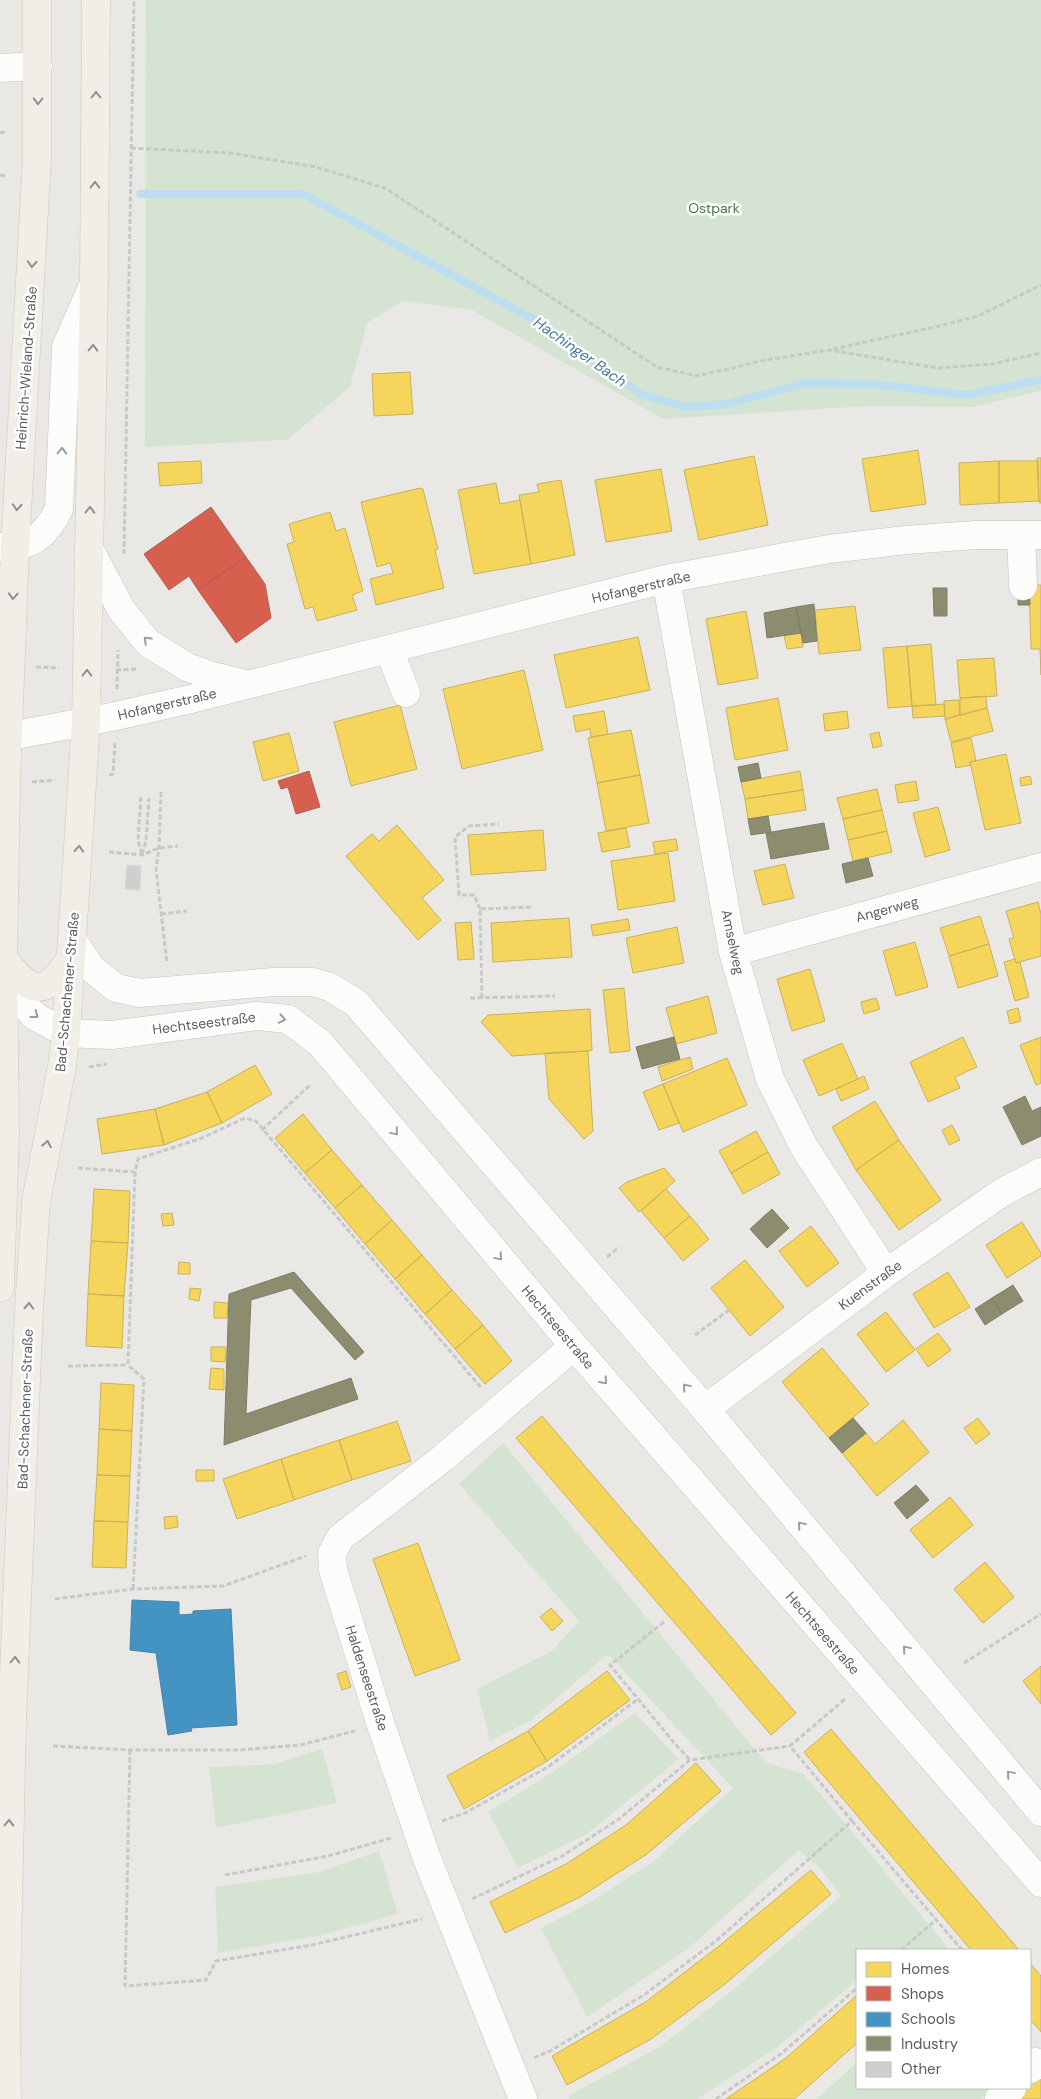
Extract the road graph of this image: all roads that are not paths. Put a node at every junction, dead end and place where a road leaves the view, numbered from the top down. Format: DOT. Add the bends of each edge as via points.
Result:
graph roads {
  1 [pos="37,0"];
  2 [pos="96,0"];
  3 [pos="38,66"];
  4 [pos="0,68"];
  5 [pos="94,283"];
  6 [pos="1031,535"];
  7 [pos="8,547"];
  8 [pos="89,548"];
  9 [pos="666,579"];
  10 [pos="1024,586"];
  11 [pos="389,650"];
  12 [pos="248,685"];
  13 [pos="406,693"];
  14 [pos="86,722"];
  15 [pos="3,735"];
  16 [pos="1041,867"];
  17 [pos="71,950"];
  18 [pos="733,952"];
  19 [pos="3,959"];
  20 [pos="66,1033"];
  21 [pos="1041,1172"];
  22 [pos="886,1273"];
  23 [pos="0,1288"];
  24 [pos="574,1346"];
  25 [pos="705,1409"];
  26 [pos="1041,1812"];
  27 [pos="1041,1883"];
  28 [pos="1041,2066"];
  29 [pos="1031,2068"];
  30 [pos="1011,2089"];
  31 [pos="7,2099"];
  32 [pos="523,2099"];
  33 [pos="999,2099"];
  1 -- 3 [label="main road, Heinrich-Wieland-Straße"];
  5 -- 2 [label="main road, one-way"];
  3 -- 4 [label="street"];
  3 -- 7 [label="main road, Heinrich-Wieland-Straße, one-way" via="37,158"];
  7 -- 5 [label="street, one-way" via="35,539 50,527 60,510 66,347"];
  8 -- 5 [label="main road, one-way"];
  6 -- 9 [label="street, Hofangerstraße" via="976,535 829,549"];
  6 -- 10 [label="street"];
  7 -- 15 [label="main road, Heinrich-Wieland-Straße, one-way"];
  12 -- 8 [label="street, Hofangerstraße, one-way" via="187,667 148,642 121,609"];
  14 -- 8 [label="main road, one-way"];
  9 -- 11 [label="street, Hofangerstraße"];
  9 -- 18 [label="street, Amselweg"];
  11 -- 12 [label="street, Hofangerstraße"];
  11 -- 13 [label="street"];
  12 -- 14 [label="street, Hofangerstraße"];
  14 -- 15 [label="street, Hofangerstraße"];
  17 -- 14 [label="main road, Bad-Schachener-Straße, one-way"];
  15 -- 19 [label="main road"];
  16 -- 18 [label="street, Angerweg"];
  17 -- 19 [label="main road" via="58,978 44,986 29,986"];
  17 -- 20 [label="main road, Bad-Schachener-Straße"];
  25 -- 17 [label="street, one-way" via="370,1017 344,994 330,986 296,981 140,993 116,988"];
  18 -- 22 [label="street, Amselweg" via="770,1079 804,1147"];
  19 -- 20 [label="street, Hechtseestraße, one-way" via="14,996 36,1017"];
  19 -- 23 [label="main road" via="5,1132"];
  20 -- 24 [label="street, Hechtseestraße, one-way" via="112,1035 257,1016 288,1019 320,1043"];
  31 -- 20 [label="main road, Bad-Schachener-Straße, one-way" via="12,1720 29,1309 36,1202"];
  21 -- 22 [label="street, Kuenstraße" via="1001,1193"];
  22 -- 25 [label="street, Kuenstraße"];
  24 -- 27 [label="street, Hechtseestraße, one-way"];
  24 -- 32 [label="street, Haldenseestraße" via="500,1410 340,1538 332,1553 333,1570 380,1722 426,1856"];
  26 -- 25 [label="street, one-way"];
  28 -- 29 [label="street" via="1035,2062"];
  30 -- 33 [label="street"];
}
